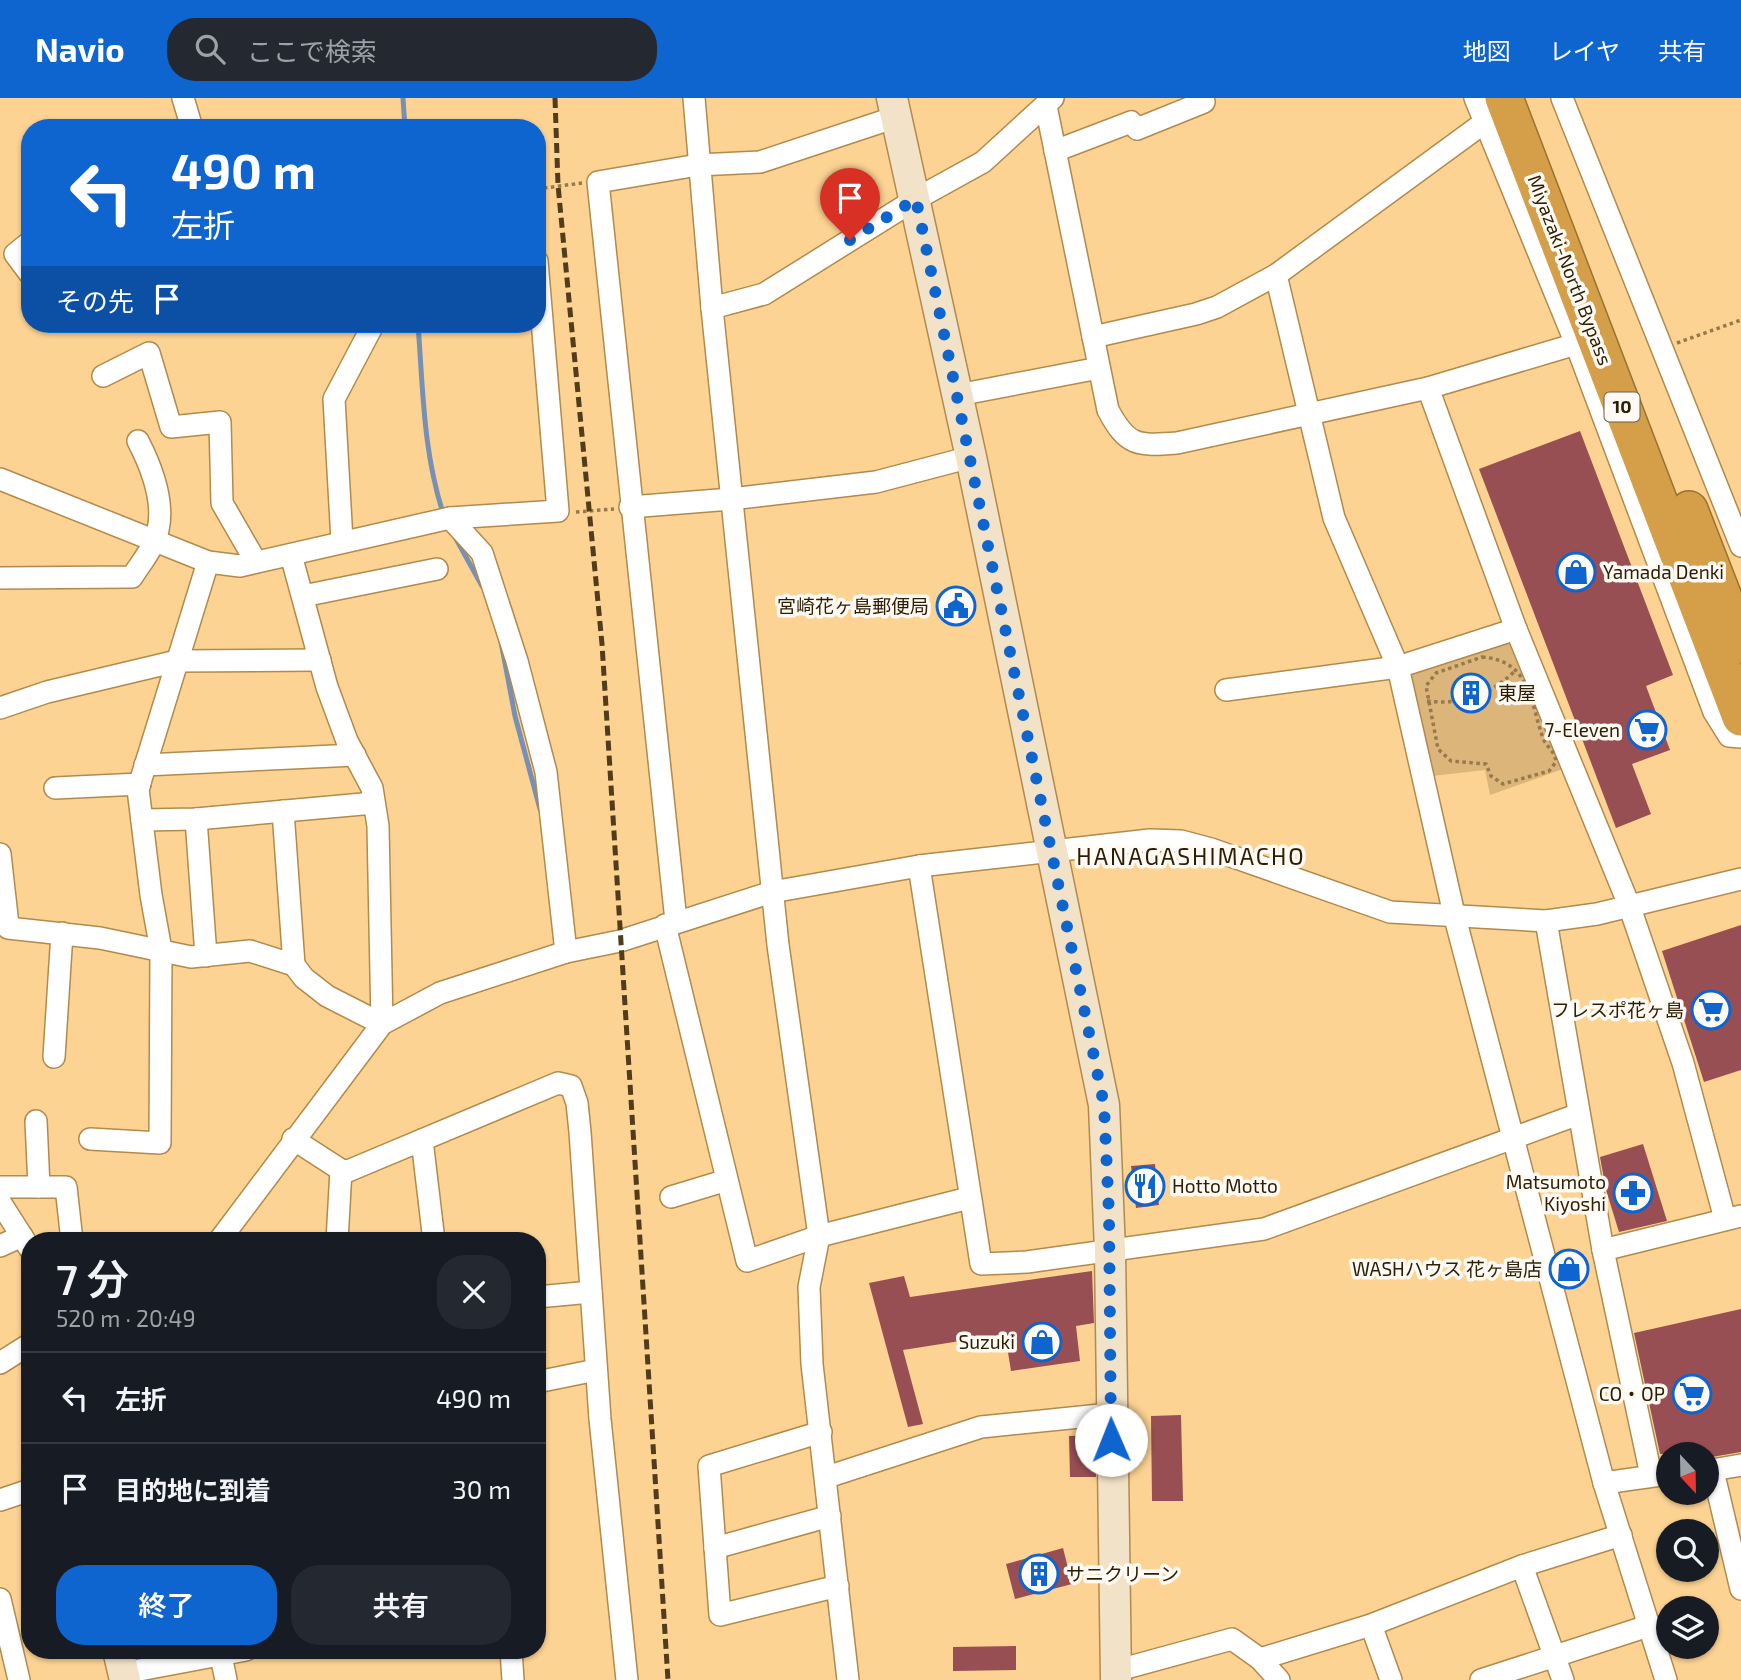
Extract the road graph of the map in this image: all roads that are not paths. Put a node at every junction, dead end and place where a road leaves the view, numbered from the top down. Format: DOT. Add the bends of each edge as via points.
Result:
graph roads {
  1 [pos="183,98"];
  2 [pos="694,98"];
  3 [pos="1475,98"];
  4 [pos="1530,98"];
  5 [pos="1562,98"];
  6 [pos="1050,102"];
  7 [pos="1204,102"];
  8 [pos="894,107"];
  9 [pos="1494,110"];
  10 [pos="189,119"];
  11 [pos="1055,151"];
  12 [pos="698,165"];
  13 [pos="916,199"];
  14 [pos="21,249"];
  15 [pos="21,262"];
  16 [pos="1276,275"];
  17 [pos="712,308"];
  18 [pos="369,333"];
  19 [pos="543,333"];
  20 [pos="1093,337"];
  21 [pos="1576,344"];
  22 [pos="1099,368"];
  23 [pos="103,376"];
  24 [pos="1428,388"];
  25 [pos="958,396"];
  26 [pos="1310,416"];
  27 [pos="138,441"];
  28 [pos="971,457"];
  29 [pos="0,479"];
  30 [pos="731,499"];
  31 [pos="630,507"];
  32 [pos="450,517"];
  33 [pos="155,541"];
  34 [pos="342,541"];
  35 [pos="1741,546"];
  36 [pos="291,555"];
  37 [pos="208,562"];
  38 [pos="256,562"];
  39 [pos="437,569"];
  40 [pos="0,578"];
  41 [pos="303,596"];
  42 [pos="1516,629"];
  43 [pos="1739,633"];
  44 [pos="320,660"];
  45 [pos="177,661"];
  46 [pos="1398,667"];
  47 [pos="1226,690"];
  48 [pos="0,708"];
  49 [pos="1741,717"];
  50 [pos="1741,737"];
  51 [pos="355,755"];
  52 [pos="143,774"];
  53 [pos="55,789"];
  54 [pos="374,803"];
  55 [pos="283,811"];
  56 [pos="196,819"];
  57 [pos="142,820"];
  58 [pos="1052,850"];
  59 [pos="0,854"];
  60 [pos="919,866"];
  61 [pos="1741,879"];
  62 [pos="772,892"];
  63 [pos="1629,905"];
  64 [pos="1454,914"];
  65 [pos="1546,920"];
  66 [pos="671,923"];
  67 [pos="3,926"];
  68 [pos="62,933"];
  69 [pos="161,950"];
  70 [pos="566,953"];
  71 [pos="206,956"];
  72 [pos="295,965"];
  73 [pos="382,1024"];
  74 [pos="54,1057"];
  75 [pos="1579,1114"];
  76 [pos="36,1121"];
  77 [pos="90,1139"];
  78 [pos="293,1139"];
  79 [pos="1515,1139"];
  80 [pos="422,1140"];
  81 [pos="341,1170"];
  82 [pos="727,1180"];
  83 [pos="0,1187"];
  84 [pos="39,1187"];
  85 [pos="671,1197"];
  86 [pos="969,1198"];
  87 [pos="0,1202"];
  88 [pos="1733,1218"];
  89 [pos="71,1232"];
  90 [pos="226,1232"];
  91 [pos="338,1232"];
  92 [pos="433,1232"];
  93 [pos="21,1234"];
  94 [pos="819,1236"];
  95 [pos="21,1243"];
  96 [pos="0,1246"];
  97 [pos="1603,1250"];
  98 [pos="1110,1251"];
  99 [pos="591,1292"];
  100 [pos="546,1296"];
  101 [pos="21,1350"];
  102 [pos="0,1363"];
  103 [pos="596,1370"];
  104 [pos="546,1380"];
  105 [pos="1110,1414"];
  106 [pos="821,1432"];
  107 [pos="1656,1462"];
  108 [pos="1741,1465"];
  109 [pos="1719,1469"];
  110 [pos="1656,1474"];
  111 [pos="827,1477"];
  112 [pos="1604,1483"];
  113 [pos="21,1493"];
  114 [pos="0,1500"];
  115 [pos="1719,1505"];
  116 [pos="830,1516"];
  117 [pos="1622,1535"];
  118 [pos="715,1548"];
  119 [pos="1522,1566"];
  120 [pos="838,1586"];
  121 [pos="1741,1589"];
  122 [pos="0,1599"];
  123 [pos="1371,1625"];
  124 [pos="1648,1626"];
  125 [pos="1554,1656"];
  126 [pos="196,1659"];
  127 [pos="221,1659"];
  128 [pos="512,1659"];
  129 [pos="1260,1659"];
  130 [pos="122,1668"];
  131 [pos="1115,1675"];
  132 [pos="19,1680"];
  133 [pos="226,1680"];
  134 [pos="513,1680"];
  135 [pos="627,1680"];
  136 [pos="848,1680"];
  137 [pos="1279,1680"];
  138 [pos="1391,1680"];
  139 [pos="1481,1680"];
  140 [pos="1563,1680"];
  141 [pos="1666,1680"];
  1 -- 10 [label="street"];
  2 -- 12 [label="street"];
  3 -- 9 [label="street"];
  4 -- 43 [label="highway, Miyazaki-North Bypass / 10"];
  5 -- 35 [label="street"];
  6 -- 11 [label="street"];
  6 -- 13 [label="street" via="983,162"];
  7 -- 11 [label="street" via="1137,129 1131,122"];
  8 -- 12 [label="street" via="760,162"];
  8 -- 13 [label="street"];
  9 -- 16 [label="street"];
  9 -- 21 [label="street"];
  9 -- 49 [label="highway, Miyazaki-North Bypass / 10"];
  11 -- 20 [label="street"];
  12 -- 17 [label="street"];
  12 -- 31 [label="street" via="598,182"];
  13 -- 17 [label="street" via="764,294"];
  13 -- 25 [label="street"];
  14 -- 15 [label="street" via="15,254"];
  16 -- 20 [label="street" via="1217,307"];
  16 -- 26 [label="street"];
  17 -- 30 [label="street"];
  18 -- 34 [label="street" via="334,399"];
  19 -- 32 [label="street" via="558,512"];
  20 -- 22 [label="street"];
  21 -- 24 [label="street"];
  21 -- 50 [label="street" via="1714,712 1730,736"];
  22 -- 25 [label="street"];
  22 -- 26 [label="street" via="1108,410 1121,434 1146,445"];
  23 -- 38 [label="street" via="149,353 171,427 220,422 222,503"];
  24 -- 26 [label="street"];
  24 -- 42 [label="street"];
  25 -- 28 [label="street"];
  26 -- 46 [label="street" via="1334,518"];
  27 -- 33 [label="street" via="158,492"];
  28 -- 30 [label="street" via="876,482"];
  28 -- 58 [label="street"];
  29 -- 33 [label="street"];
  30 -- 31 [label="street"];
  30 -- 62 [label="street"];
  31 -- 66 [label="street"];
  32 -- 34 [label="street"];
  32 -- 70 [label="street" via="482,553 517,660 546,772"];
  33 -- 37 [label="street"];
  33 -- 40 [label="street" via="132,577"];
  34 -- 36 [label="street"];
  36 -- 38 [label="street"];
  36 -- 41 [label="street"];
  37 -- 38 [label="street" via="240,566"];
  37 -- 45 [label="street"];
  39 -- 41 [label="street"];
  41 -- 44 [label="street"];
  42 -- 46 [label="street"];
  42 -- 63 [label="street"];
  44 -- 45 [label="street"];
  44 -- 51 [label="street"];
  45 -- 48 [label="street"];
  45 -- 52 [label="street"];
  46 -- 47 [label="street"];
  46 -- 64 [label="street"];
  51 -- 52 [label="street"];
  51 -- 54 [label="street" via="372,788"];
  52 -- 53 [label="street"];
  52 -- 57 [label="street"];
  54 -- 55 [label="street"];
  54 -- 73 [label="street"];
  55 -- 56 [label="street"];
  55 -- 72 [label="street"];
  56 -- 57 [label="street"];
  56 -- 71 [label="street"];
  57 -- 69 [label="street"];
  58 -- 60 [label="street"];
  58 -- 64 [label="street" via="1181,841 1390,912"];
  58 -- 98 [label="street" via="1104,1105"];
  59 -- 67 [label="street"];
  60 -- 62 [label="street"];
  60 -- 86 [label="street"];
  61 -- 63 [label="street"];
  62 -- 66 [label="street"];
  62 -- 94 [label="street"];
  63 -- 65 [label="street"];
  63 -- 88 [label="street"];
  64 -- 65 [label="street"];
  64 -- 79 [label="street"];
  65 -- 75 [label="street"];
  66 -- 70 [label="street"];
  66 -- 82 [label="street"];
  67 -- 68 [label="street"];
  68 -- 69 [label="street"];
  68 -- 74 [label="street"];
  69 -- 71 [label="street"];
  69 -- 77 [label="street" via="160,1143"];
  70 -- 73 [label="street" via="440,993"];
  71 -- 72 [label="street" via="250,951"];
  72 -- 73 [label="street" via="327,996"];
  73 -- 78 [label="street"];
  75 -- 79 [label="street"];
  75 -- 97 [label="street"];
  76 -- 84 [label="street"];
  78 -- 81 [label="street"];
  78 -- 90 [label="street"];
  79 -- 98 [label="street" via="1264,1229"];
  79 -- 112 [label="street"];
  80 -- 81 [label="street"];
  80 -- 92 [label="street"];
  80 -- 99 [label="street" via="558,1083 571,1086 579,1123"];
  81 -- 91 [label="street"];
  82 -- 85 [label="street"];
  82 -- 94 [label="street" via="747,1261"];
  83 -- 84 [label="street"];
  84 -- 89 [label="street" via="66,1187"];
  86 -- 94 [label="street"];
  86 -- 98 [label="street" via="981,1264"];
  87 -- 93 [label="street"];
  88 -- 97 [label="street"];
  94 -- 106 [label="street" via="809,1287"];
  95 -- 96 [label="street"];
  97 -- 107 [label="street"];
  98 -- 105 [label="street"];
  99 -- 100 [label="street"];
  99 -- 103 [label="street"];
  101 -- 102 [label="street"];
  103 -- 104 [label="street"];
  103 -- 135 [label="street"];
  105 -- 111 [label="street" via="981,1427"];
  105 -- 131 [label="street"];
  106 -- 111 [label="street"];
  106 -- 118 [label="street" via="709,1466"];
  108 -- 109 [label="street"];
  110 -- 112 [label="street"];
  111 -- 116 [label="street"];
  112 -- 117 [label="street"];
  113 -- 114 [label="street"];
  115 -- 121 [label="street"];
  116 -- 118 [label="street"];
  116 -- 120 [label="street"];
  117 -- 119 [label="street"];
  117 -- 124 [label="street"];
  118 -- 120 [label="street" via="720,1615"];
  119 -- 123 [label="street"];
  119 -- 125 [label="street"];
  120 -- 136 [label="street"];
  122 -- 132 [label="street"];
  123 -- 129 [label="street"];
  123 -- 138 [label="street"];
  124 -- 125 [label="street"];
  124 -- 141 [label="street"];
  125 -- 139 [label="street"];
  125 -- 140 [label="street"];
  126 -- 130 [label="street"];
  127 -- 133 [label="street"];
  128 -- 134 [label="street"];
  129 -- 131 [label="street" via="1231,1639"];
  129 -- 137 [label="street"];
}
